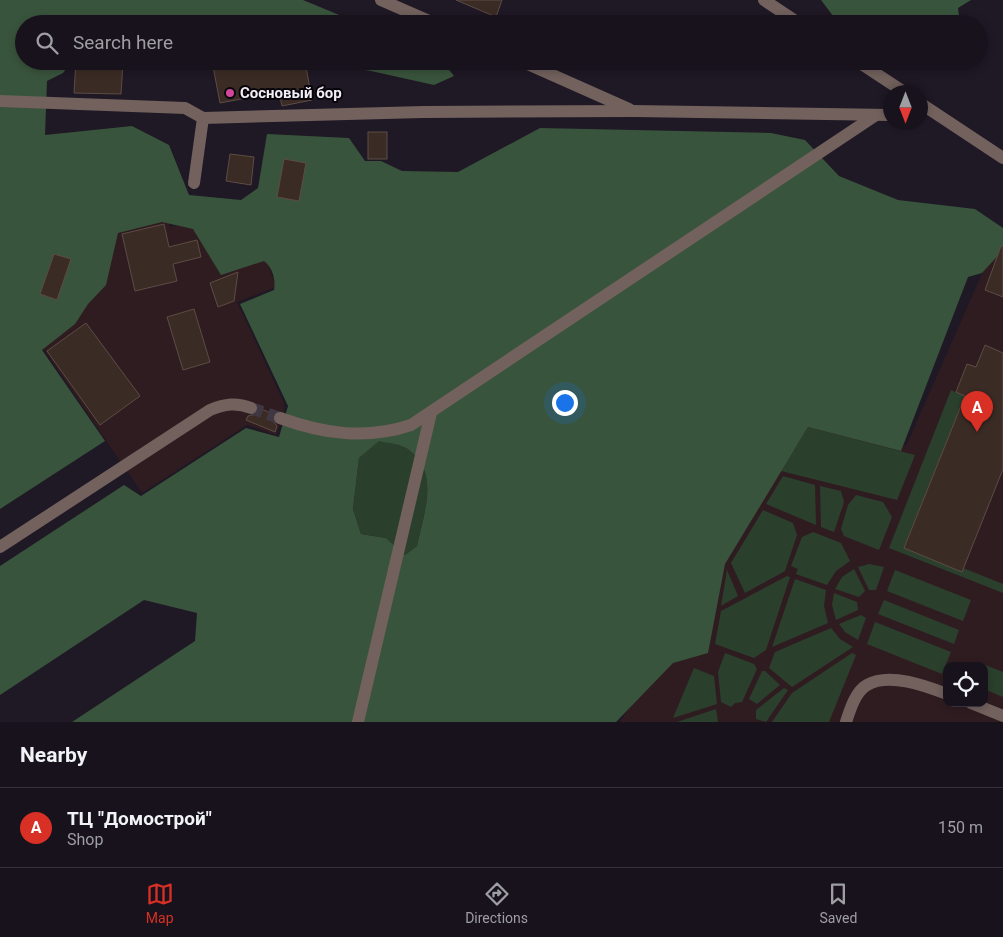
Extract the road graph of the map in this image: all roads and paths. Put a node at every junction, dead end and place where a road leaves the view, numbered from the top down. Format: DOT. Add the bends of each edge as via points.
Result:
graph roads {
  1 [pos="382,0"];
  2 [pos="764,0"];
  3 [pos="416,15"];
  4 [pos="786,15"];
  5 [pos="541,70"];
  6 [pos="871,70"];
  7 [pos="893,85"];
  8 [pos="0,101"];
  9 [pos="928,108"];
  10 [pos="634,111"];
  11 [pos="876,115"];
  12 [pos="883,115"];
  13 [pos="928,115"];
  14 [pos="938,115"];
  15 [pos="203,118"];
  16 [pos="1003,158"];
  17 [pos="194,183"];
  18 [pos="251,408"];
  19 [pos="431,413"];
  20 [pos="280,418"];
  21 [pos="0,547"];
  22 [pos="943,692"];
  23 [pos="981,707"];
  24 [pos="1003,716"];
  25 [pos="358,722"];
  26 [pos="846,722"];
  1 -- 3 [label="lane"];
  2 -- 4 [label="lane"];
  5 -- 10 [label="lane"];
  6 -- 7 [label="lane"];
  8 -- 15 [label="lane" via="185,108"];
  9 -- 14 [label="lane"];
  10 -- 11 [label="lane"];
  10 -- 15 [label="lane"];
  11 -- 12 [label="lane"];
  11 -- 19 [label="lane"];
  13 -- 14 [label="lane"];
  14 -- 16 [label="lane"];
  15 -- 17 [label="lane"];
  18 -- 21 [label="lane" via="227,404 210,410"];
  19 -- 20 [label="lane" via="411,425 372,435 333,433 306,428"];
  19 -- 25 [label="lane"];
  22 -- 26 [label="lane" via="920,683 892,680 867,685 854,701"];
  23 -- 24 [label="lane"];
}
